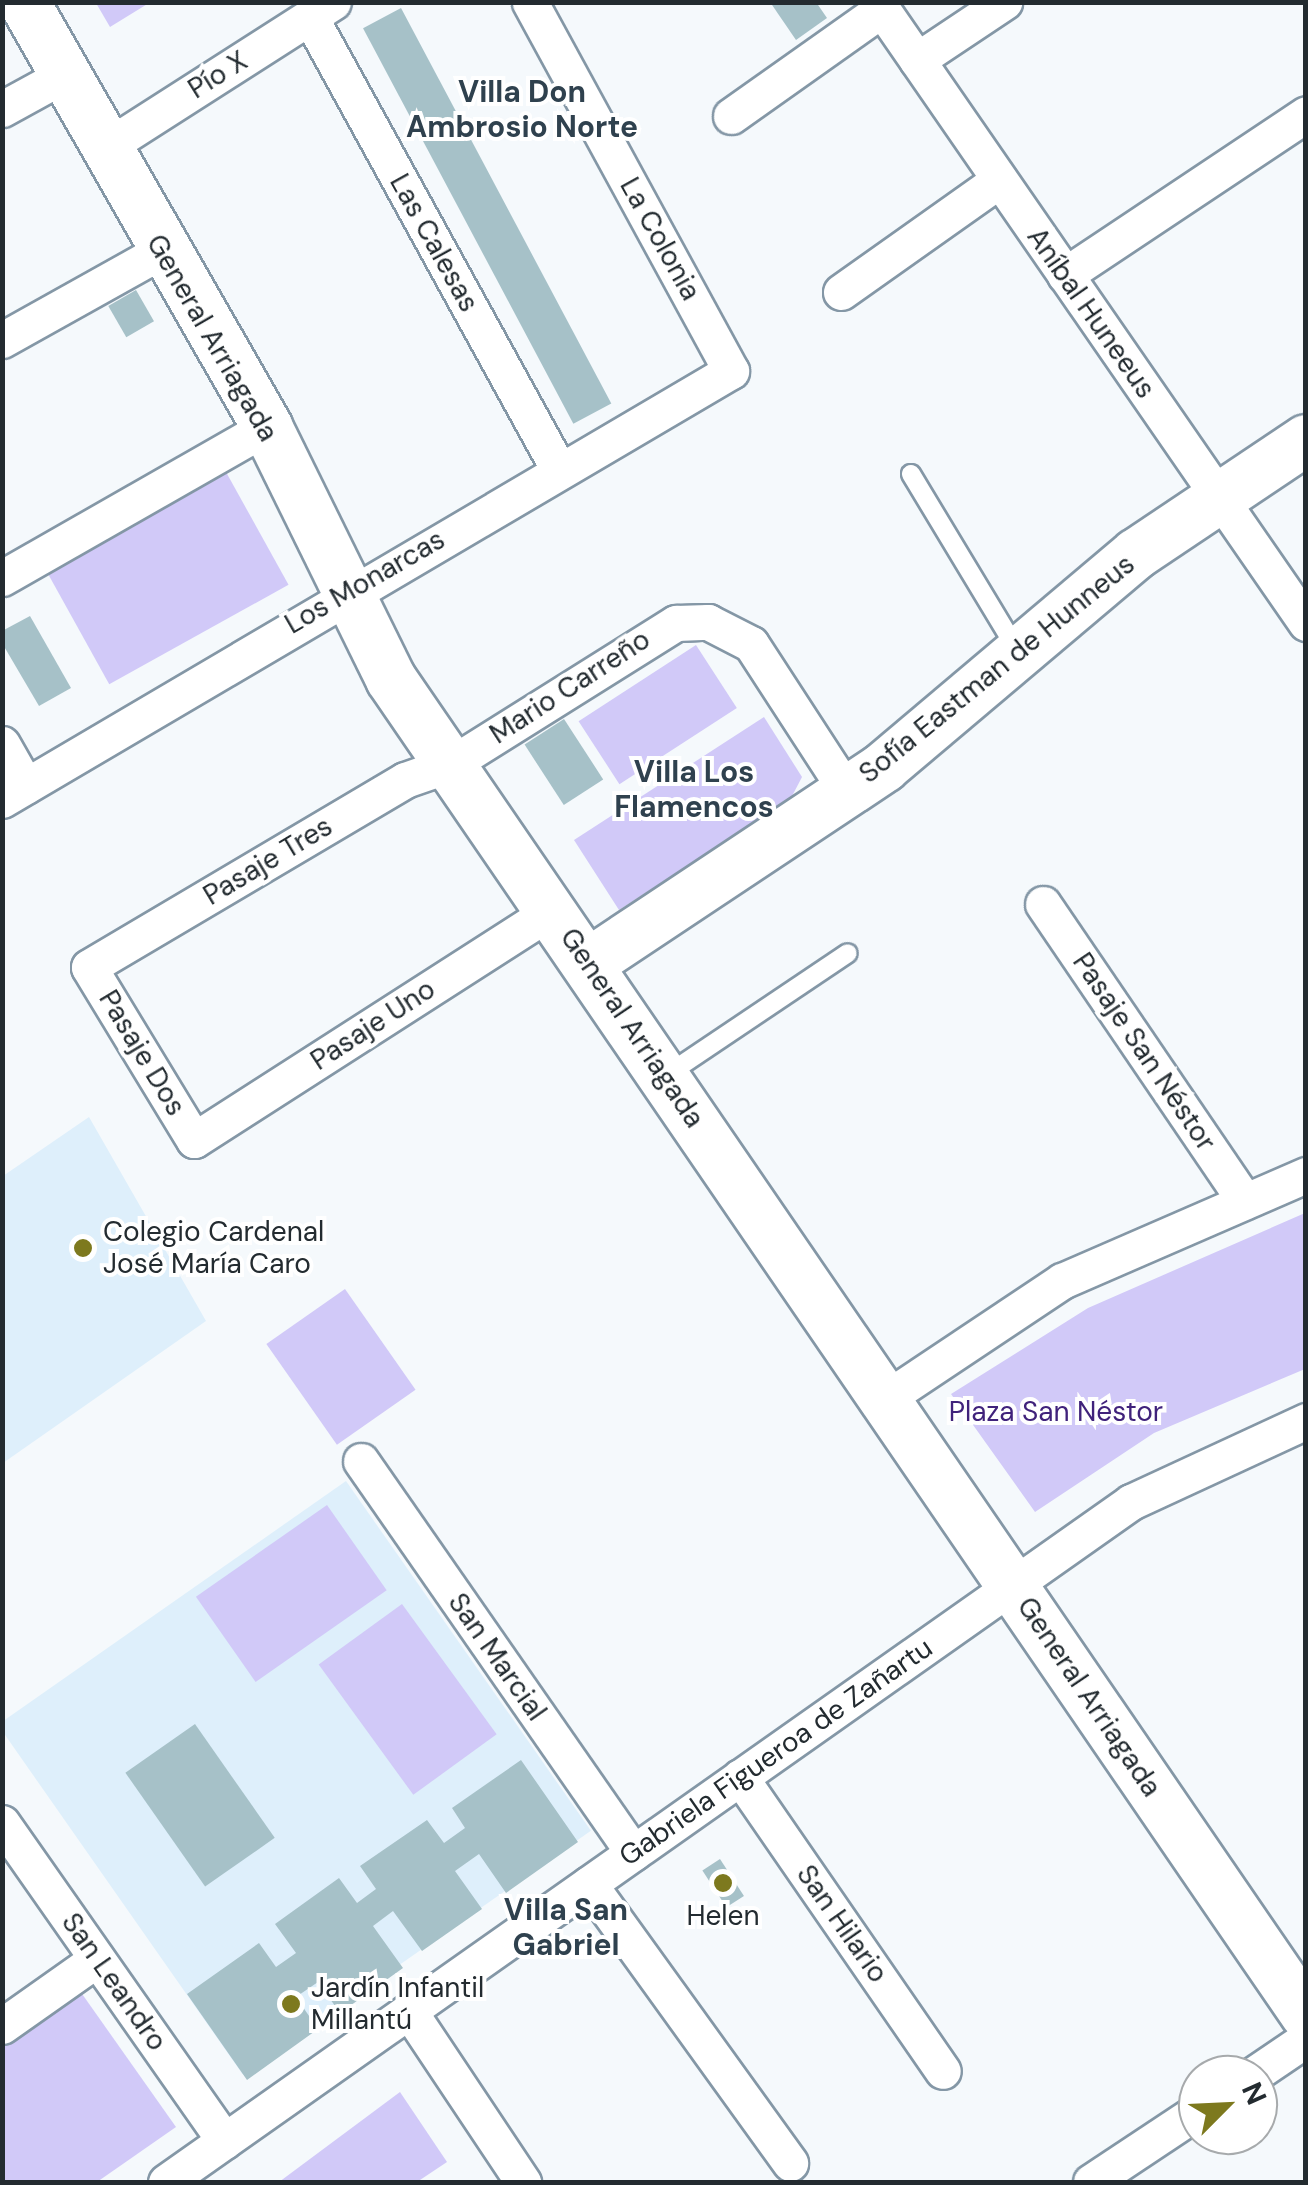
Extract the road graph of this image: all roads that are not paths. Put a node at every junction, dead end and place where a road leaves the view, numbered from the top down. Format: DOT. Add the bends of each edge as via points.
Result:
graph roads {
  1 [pos="24,2"];
  2 [pos="530,2"];
  3 [pos="1004,2"];
  4 [pos="879,6"];
  5 [pos="322,10"];
  6 [pos="917,60"];
  7 [pos="64,75"];
  8 [pos="2,109"];
  9 [pos="1306,114"];
  10 [pos="731,116"];
  11 [pos="103,149"];
  12 [pos="1000,180"];
  13 [pos="161,250"];
  14 [pos="1065,275"];
  15 [pos="841,292"];
  16 [pos="2,340"];
  17 [pos="731,370"];
  18 [pos="267,427"];
  19 [pos="1306,440"];
  20 [pos="559,470"];
  21 [pos="911,474"];
  22 [pos="1219,498"];
  23 [pos="2,578"];
  24 [pos="344,593"];
  25 [pos="1306,623"];
  26 [pos="1020,654"];
  27 [pos="2,744"];
  28 [pos="452,764"];
  29 [pos="847,792"];
  30 [pos="14,793"];
  31 [pos="1043,904"];
  32 [pos="551,911"];
  33 [pos="848,953"];
  34 [pos="588,964"];
  35 [pos="90,967"];
  36 [pos="664,1076"];
  37 [pos="194,1140"];
  38 [pos="1306,1175"];
  39 [pos="1245,1201"];
  40 [pos="885,1399"];
  41 [pos="1306,1421"];
  42 [pos="360,1461"];
  43 [pos="1012,1585"];
  44 [pos="740,1778"];
  45 [pos="2,1823"];
  46 [pos="633,1853"];
  47 [pos="589,1884"];
  48 [pos="97,1959"];
  49 [pos="409,2011"];
  50 [pos="1306,2015"];
  51 [pos="2,2026"];
  52 [pos="1306,2039"];
  53 [pos="1278,2058"];
  54 [pos="944,2070"];
  55 [pos="1178,2125"];
  56 [pos="225,2141"];
  57 [pos="790,2163"];
  58 [pos="1105,2178"];
  59 [pos="166,2182"];
  60 [pos="523,2182"];
  1 -- 7 [label="street, General Arriagada"];
  2 -- 17 [label="street, La Colonia"];
  3 -- 6 [label="street"];
  4 -- 6 [label="street, Aníbal Huneeus"];
  4 -- 10 [label="street"];
  5 -- 11 [label="street, Pío X"];
  5 -- 20 [label="street, Las Calesas"];
  6 -- 12 [label="street, Aníbal Huneeus"];
  7 -- 8 [label="street"];
  7 -- 11 [label="street, General Arriagada"];
  9 -- 14 [label="street"];
  11 -- 13 [label="street, General Arriagada"];
  12 -- 14 [label="street, Aníbal Huneeus"];
  12 -- 15 [label="street"];
  13 -- 16 [label="street"];
  13 -- 18 [label="street, General Arriagada"];
  14 -- 22 [label="street, Aníbal Huneeus"];
  17 -- 20 [label="street, Los Monarcas"];
  18 -- 23 [label="street"];
  18 -- 24 [label="street, General Arriagada"];
  19 -- 22 [label="street, Sofía Eastman de Hunneus"];
  20 -- 24 [label="street, Los Monarcas"];
  21 -- 26 [label="lane"];
  22 -- 25 [label="street, Aníbal Huneeus"];
  22 -- 26 [label="street, Sofía Eastman de Hunneus"];
  24 -- 28 [label="street, General Arriagada"];
  24 -- 30 [label="street, Los Monarcas"];
  26 -- 29 [label="street, Sofía Eastman de Hunneus"];
  27 -- 30 [label="street"];
  28 -- 29 [label="street, Mario Carreño" via="660,628 708,622 751,644"];
  28 -- 32 [label="street, General Arriagada"];
  28 -- 35 [label="street, Pasaje Tres" via="405,780"];
  29 -- 34 [label="street, Sofía Eastman de Hunneus"];
  31 -- 39 [label="street, Pasaje San Néstor"];
  32 -- 34 [label="street, General Arriagada"];
  32 -- 37 [label="street, Pasaje Uno"];
  33 -- 36 [label="lane"];
  34 -- 36 [label="street, General Arriagada"];
  35 -- 37 [label="street, Pasaje Dos"];
  36 -- 40 [label="street, General Arriagada"];
  38 -- 39 [label="street"];
  39 -- 40 [label="street" via="1062,1281"];
  40 -- 43 [label="street, General Arriagada"];
  41 -- 43 [label="street, Gabriela Figueroa de Zañartu" via="1130,1502"];
  42 -- 46 [label="street, San Marcial"];
  43 -- 44 [label="street, Gabriela Figueroa de Zañartu"];
  43 -- 50 [label="street, General Arriagada"];
  44 -- 46 [label="street, Gabriela Figueroa de Zañartu"];
  44 -- 54 [label="street, San Hilario"];
  45 -- 48 [label="street, San Leandro"];
  46 -- 47 [label="street, Gabriela Figueroa de Zañartu"];
  47 -- 49 [label="street, Gabriela Figueroa de Zañartu"];
  47 -- 57 [label="street"];
  48 -- 51 [label="street"];
  48 -- 56 [label="street, San Leandro"];
  49 -- 56 [label="street, Gabriela Figueroa de Zañartu"];
  49 -- 60 [label="street"];
  52 -- 53 [label="street"];
  55 -- 58 [label="street"];
  56 -- 59 [label="street, Gabriela Figueroa de Zañartu"];
}
